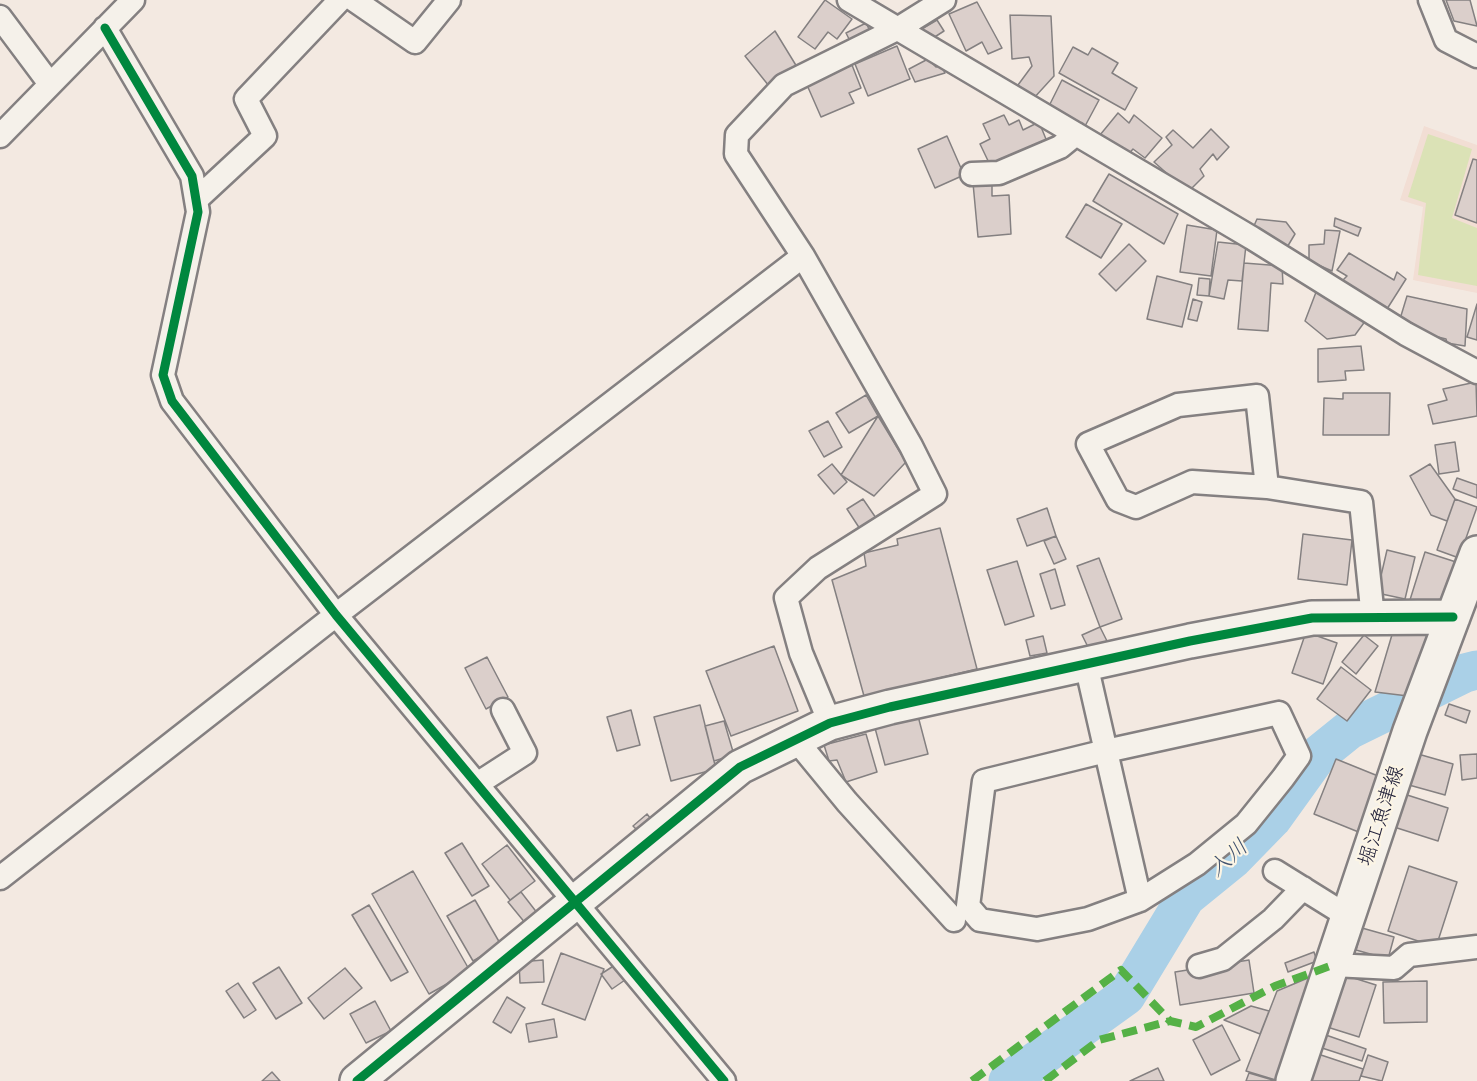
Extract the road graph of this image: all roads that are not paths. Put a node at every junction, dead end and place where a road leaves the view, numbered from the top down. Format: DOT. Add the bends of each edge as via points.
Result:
graph roads {
  1 [pos="133,0"];
  2 [pos="340,0"];
  3 [pos="354,0"];
  4 [pos="449,0"];
  5 [pos="849,0"];
  6 [pos="944,0"];
  7 [pos="1430,0"];
  8 [pos="0,17"];
  9 [pos="105,28"];
  10 [pos="899,28"];
  11 [pos="1477,56"];
  12 [pos="50,84"];
  13 [pos="1076,134"];
  14 [pos="0,136"];
  15 [pos="972,174"];
  16 [pos="196,200"];
  17 [pos="803,256"];
  18 [pos="1477,372"];
  19 [pos="1267,487"];
  20 [pos="1477,553"];
  21 [pos="336,615"];
  22 [pos="1453,617"];
  23 [pos="1373,618"];
  24 [pos="1086,664"];
  25 [pos="503,710"];
  26 [pos="830,723"];
  27 [pos="796,740"];
  28 [pos="1106,750"];
  29 [pos="477,784"];
  30 [pos="1275,871"];
  31 [pos="0,878"];
  32 [pos="1303,888"];
  33 [pos="1140,900"];
  34 [pos="575,902"];
  35 [pos="1349,917"];
  36 [pos="954,920"];
  37 [pos="1477,947"];
  38 [pos="1333,965"];
  39 [pos="1199,966"];
  40 [pos="357,1081"];
  41 [pos="724,1081"];
  42 [pos="1293,1081"];
  1 -- 9 [label="street"];
  2 -- 16 [label="street" via="246,99 265,136"];
  3 -- 4 [label="street" via="415,42"];
  5 -- 10 [label="street"];
  6 -- 10 [label="street"];
  7 -- 11 [label="street" via="1446,40"];
  8 -- 12 [label="street"];
  9 -- 12 [label="street"];
  9 -- 16 [label="street" via="192,176"];
  10 -- 13 [label="street"];
  10 -- 17 [label="street" via="784,85 737,135 736,154"];
  12 -- 14 [label="street"];
  13 -- 15 [label="street" via="1060,147 999,173"];
  13 -- 18 [label="street"];
  16 -- 21 [label="street" via="198,212 163,375 172,401"];
  17 -- 21 [label="street"];
  17 -- 26 [label="street" via="912,446 935,494 818,568 786,598 801,654"];
  19 -- 19 [label="street" via="1192,482 1136,507 1118,500 1088,444 1178,405 1257,396"];
  19 -- 23 [label="street" via="1361,502"];
  20 -- 22 [label="street, 堀江魚津線"];
  21 -- 29 [label="street"];
  21 -- 31 [label="street"];
  22 -- 23 [label="street"];
  22 -- 35 [label="street, 堀江魚津線" via="1414,720"];
  23 -- 24 [label="street" via="1312,618"];
  24 -- 26 [label="street"];
  24 -- 28 [label="street"];
  25 -- 29 [label="street" via="525,753"];
  26 -- 27 [label="street"];
  27 -- 34 [label="street" via="740,767"];
  27 -- 36 [label="street"];
  28 -- 33 [label="street"];
  28 -- 33 [label="street" via="984,781 968,906 980,920 1036,929 1088,919"];
  28 -- 33 [label="street" via="1279,713 1299,756 1246,824 1197,864"];
  29 -- 34 [label="street"];
  30 -- 32 [label="street"];
  32 -- 35 [label="street"];
  32 -- 39 [label="street" via="1273,919 1223,959"];
  34 -- 40 [label="street"];
  34 -- 41 [label="street"];
  35 -- 38 [label="street, 堀江魚津線"];
  37 -- 38 [label="street" via="1409,955 1394,968"];
  38 -- 42 [label="street, 堀江魚津線"];
}
